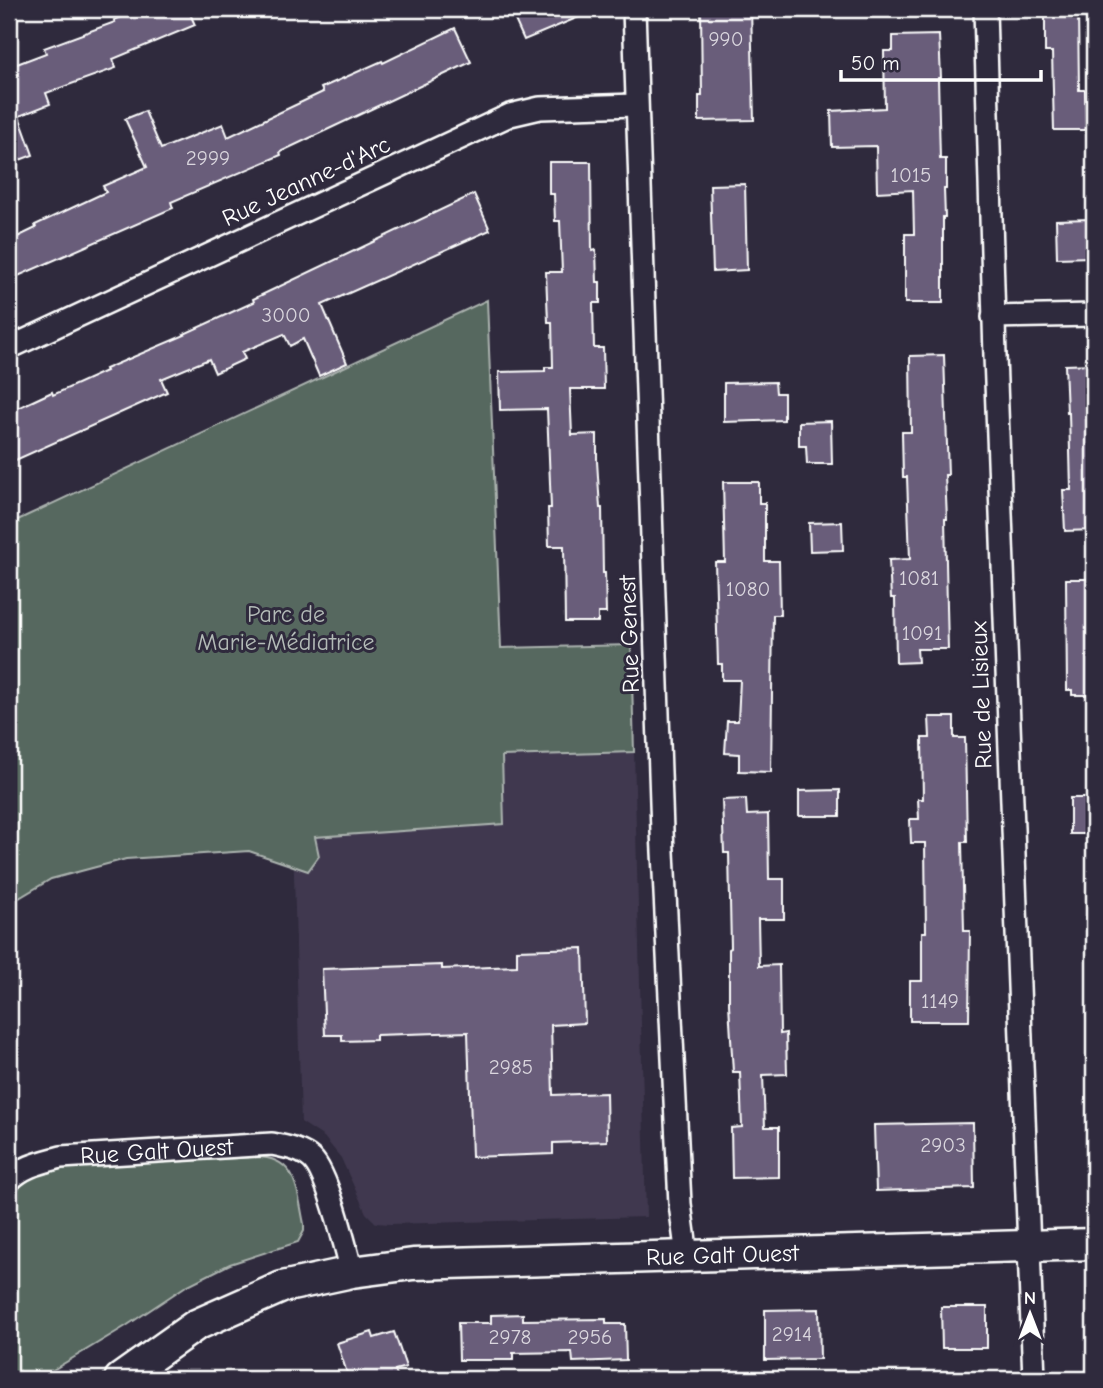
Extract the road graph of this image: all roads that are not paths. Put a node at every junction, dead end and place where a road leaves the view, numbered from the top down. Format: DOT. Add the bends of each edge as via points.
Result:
graph roads {
  1 [pos="634,9"];
  2 [pos="985,9"];
  3 [pos="636,105"];
  4 [pos="1094,315"];
  5 [pos="993,317"];
  6 [pos="9,348"];
  7 [pos="9,1181"];
  8 [pos="1094,1244"];
  9 [pos="1028,1245"];
  10 [pos="687,1256"];
  11 [pos="352,1272"];
  12 [pos="120,1379"];
  13 [pos="1034,1379"];
  1 -- 3 [label="street, Rue Genest"];
  2 -- 5 [label="street, Rue de Lisieux"];
  3 -- 6 [label="street, Rue Jeanne-d'Arc" via="540,108 510,115"];
  3 -- 10 [label="street, Rue Genest" via="663,845 680,1204"];
  4 -- 5 [label="street"];
  5 -- 9 [label="street, Rue de Lisieux"];
  7 -- 11 [label="street, Rue Galt Ouest" via="32,1165 61,1157 272,1144 296,1149 313,1160 326,1186"];
  8 -- 9 [label="street, Rue Galt Ouest"];
  9 -- 10 [label="street, Rue Galt Ouest"];
  9 -- 13 [label="street, Rue de Lisieux"];
  10 -- 11 [label="street, Rue Galt Ouest" via="413,1264"];
  11 -- 12 [label="street, Rue Galt Ouest" via="282,1287 196,1325"];
}
